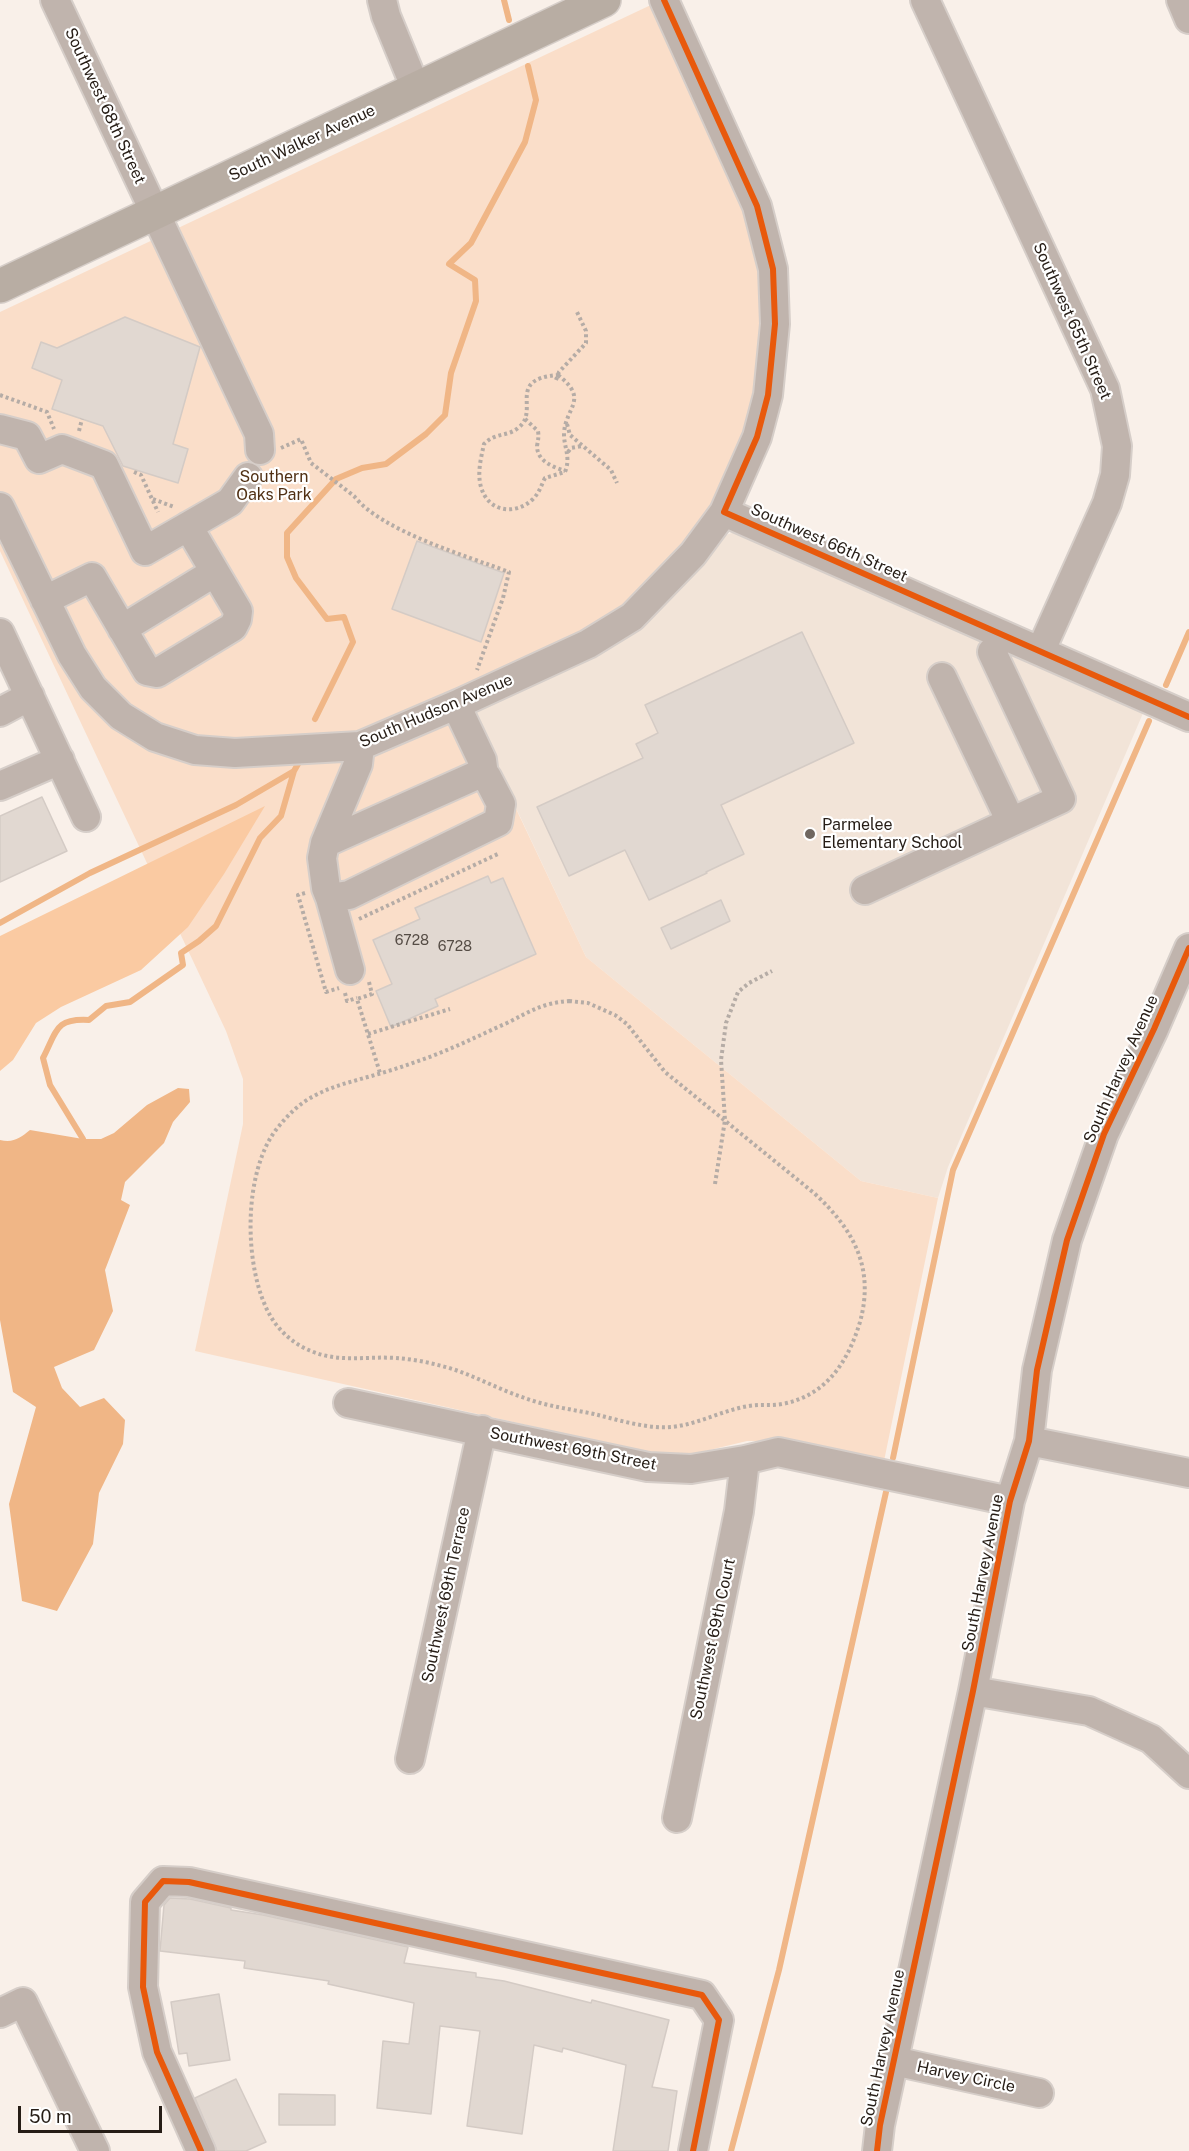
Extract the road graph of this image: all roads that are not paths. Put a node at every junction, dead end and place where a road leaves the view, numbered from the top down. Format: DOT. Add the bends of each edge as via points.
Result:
graph roads {
  1 [pos="55,0"];
  2 [pos="382,0"];
  3 [pos="604,0"];
  4 [pos="664,0"];
  5 [pos="925,0"];
  6 [pos="1181,0"];
  7 [pos="1189,19"];
  8 [pos="416,89"];
  9 [pos="155,213"];
  10 [pos="0,286"];
  11 [pos="0,429"];
  12 [pos="0,507"];
  13 [pos="724,512"];
  14 [pos="188,526"];
  15 [pos="8,543"];
  16 [pos="215,572"];
  17 [pos="45,600"];
  18 [pos="122,628"];
  19 [pos="0,633"];
  20 [pos="1041,650"];
  21 [pos="992,652"];
  22 [pos="942,677"];
  23 [pos="30,696"];
  24 [pos="456,705"];
  25 [pos="0,712"];
  26 [pos="1189,717"];
  27 [pos="360,746"];
  28 [pos="60,760"];
  29 [pos="484,775"];
  30 [pos="0,786"];
  31 [pos="86,817"];
  32 [pos="1011,822"];
  33 [pos="325,843"];
  34 [pos="865,890"];
  35 [pos="330,898"];
  36 [pos="1189,948"];
  37 [pos="358,972"];
  38 [pos="348,1403"];
  39 [pos="482,1430"];
  40 [pos="1029,1441"];
  41 [pos="745,1460"];
  42 [pos="1189,1473"];
  43 [pos="1010,1501"];
  44 [pos="973,1691"];
  45 [pos="411,1759"];
  46 [pos="1189,1774"];
  47 [pos="677,1818"];
  48 [pos="0,2013"];
  49 [pos="894,2061"];
  50 [pos="1039,2093"];
  51 [pos="94,2151"];
  52 [pos="201,2151"];
  53 [pos="693,2151"];
  54 [pos="877,2151"];
  1 -- 9 [label="street, Southwest 68th Street"];
  2 -- 8 [label="street"];
  3 -- 8 [label="main road, South Walker Avenue"];
  4 -- 13 [label="street, Southwest 66th Street" via="757,206 773,269 775,324 768,395 757,437"];
  5 -- 20 [label="street, Southwest 65th Street" via="1105,389 1117,446 1115,475 1107,503"];
  6 -- 7 [label="street"];
  8 -- 9 [label="main road, South Walker Avenue"];
  9 -- 10 [label="main road, South Walker Avenue"];
  9 -- 14 [label="street, Southwest 68th Street" via="260,434 263,453 252,450 242,457 241,469 248,477 230,502"];
  11 -- 14 [label="street" via="27,436 39,459 62,449 104,465 145,551"];
  12 -- 15 [label="street, South Hudson Avenue"];
  13 -- 20 [label="street, Southwest 66th Street"];
  13 -- 24 [label="street, South Hudson Avenue" via="693,554 632,617 588,644"];
  14 -- 16 [label="street"];
  15 -- 17 [label="street, South Hudson Avenue"];
  16 -- 18 [label="street"];
  16 -- 18 [label="street" via="238,611 233,627 157,673 147,671"];
  17 -- 18 [label="street" via="92,577"];
  17 -- 27 [label="street, South Hudson Avenue" via="93,688 121,716 155,736 195,750 235,753"];
  19 -- 23 [label="street"];
  20 -- 26 [label="street, Southwest 66th Street"];
  21 -- 32 [label="street" via="1061,799"];
  22 -- 32 [label="street"];
  23 -- 25 [label="street"];
  23 -- 28 [label="street"];
  24 -- 27 [label="street, South Hudson Avenue"];
  24 -- 29 [label="street" via="482,760"];
  27 -- 33 [label="street" via="358,764"];
  28 -- 30 [label="street"];
  28 -- 31 [label="street"];
  29 -- 33 [label="street"];
  29 -- 35 [label="street" via="501,804 498,822 350,895"];
  32 -- 34 [label="street"];
  33 -- 35 [label="street" via="322,858"];
  35 -- 37 [label="street"];
  36 -- 40 [label="street, South Harvey Avenue" via="1104,1134 1067,1240 1037,1370"];
  38 -- 39 [label="street, Southwest 69th Street"];
  39 -- 41 [label="street, Southwest 69th Street" via="648,1467 691,1468"];
  39 -- 45 [label="street, Southwest 69th Terrace"];
  40 -- 42 [label="street"];
  40 -- 43 [label="street, South Harvey Avenue"];
  41 -- 43 [label="street, Southwest 69th Street" via="777,1452"];
  41 -- 47 [label="street, Southwest 69th Court" via="739,1511"];
  43 -- 44 [label="street, South Harvey Avenue"];
  44 -- 46 [label="street" via="1089,1711 1151,1739"];
  44 -- 49 [label="street, South Harvey Avenue"];
  48 -- 51 [label="street" via="24,2002"];
  49 -- 50 [label="street, Harvey Circle"];
  49 -- 54 [label="street, South Harvey Avenue"];
  52 -- 53 [label="street" via="157,2052 142,1987 145,1902 163,1881 189,1882 702,1995 718,2020"];
}
